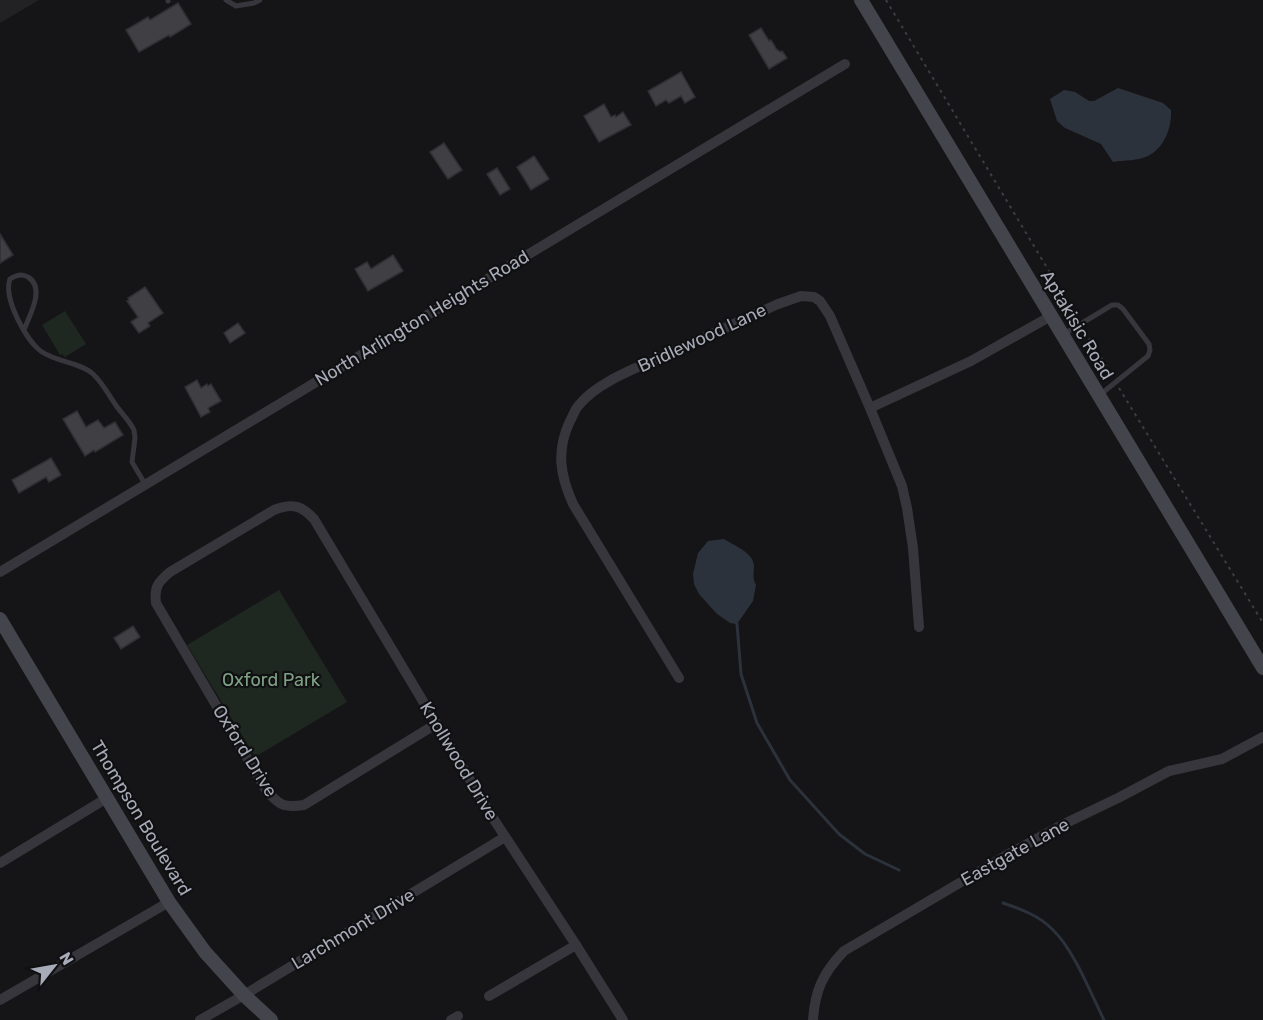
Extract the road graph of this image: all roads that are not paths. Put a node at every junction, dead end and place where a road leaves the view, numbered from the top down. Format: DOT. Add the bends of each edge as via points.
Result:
graph roads {
  1 [pos="226,0"];
  2 [pos="260,0"];
  3 [pos="861,0"];
  4 [pos="845,64"];
  5 [pos="1051,315"];
  6 [pos="24,330"];
  7 [pos="1063,335"];
  8 [pos="1099,396"];
  9 [pos="870,408"];
  10 [pos="145,484"];
  11 [pos="294,506"];
  12 [pos="0,572"];
  13 [pos="0,619"];
  14 [pos="919,627"];
  15 [pos="1263,668"];
  16 [pos="679,678"];
  17 [pos="436,724"];
  18 [pos="1263,737"];
  19 [pos="107,798"];
  20 [pos="505,837"];
  21 [pos="0,863"];
  22 [pos="169,902"];
  23 [pos="576,945"];
  24 [pos="244,995"];
  25 [pos="489,996"];
  26 [pos="0,1000"];
  27 [pos="200,1020"];
  28 [pos="271,1020"];
  29 [pos="623,1020"];
  30 [pos="813,1020"];
  1 -- 2 [label="lane" via="236,6"];
  3 -- 5 [label="main road, Aptakisic Road"];
  4 -- 10 [label="street, North Arlington Heights Road"];
  5 -- 7 [label="main road, Aptakisic Road"];
  5 -- 9 [label="street" via="971,361"];
  6 -- 6 [label="lane" via="8,283 16,275 26,276 36,287"];
  6 -- 10 [label="lane" via="42,352 95,375 135,430 132,462"];
  7 -- 8 [label="main road, Aptakisic Road"];
  7 -- 8 [label="lane" via="1118,305 1149,344 1148,356"];
  8 -- 15 [label="main road, Aptakisic Road"];
  9 -- 14 [label="street" via="907,508"];
  9 -- 16 [label="street, Bridlewood Lane" via="830,316 809,295 778,304 615,378 578,406 562,443 566,488"];
  10 -- 12 [label="street, North Arlington Heights Road"];
  11 -- 17 [label="street, Knollwood Drive" via="315,519"];
  11 -- 17 [label="street, Oxford Drive" via="274,510 170,572 159,581 154,593 156,603 266,790 278,804 304,805"];
  13 -- 19 [label="main road, Thompson Boulevard"];
  17 -- 20 [label="street, Knollwood Drive"];
  18 -- 30 [label="street, Eastgate Lane" via="1222,759 1169,771 1062,825 844,951 819,985"];
  19 -- 21 [label="street"];
  19 -- 22 [label="main road, Thompson Boulevard"];
  20 -- 23 [label="street, Knollwood Drive"];
  20 -- 24 [label="street, Larchmont Drive"];
  22 -- 24 [label="main road, Thompson Boulevard" via="205,952"];
  22 -- 26 [label="street"];
  23 -- 25 [label="street"];
  23 -- 29 [label="street, Knollwood Drive"];
  24 -- 27 [label="street, Larchmont Drive"];
  24 -- 28 [label="main road, Thompson Boulevard"];
}
